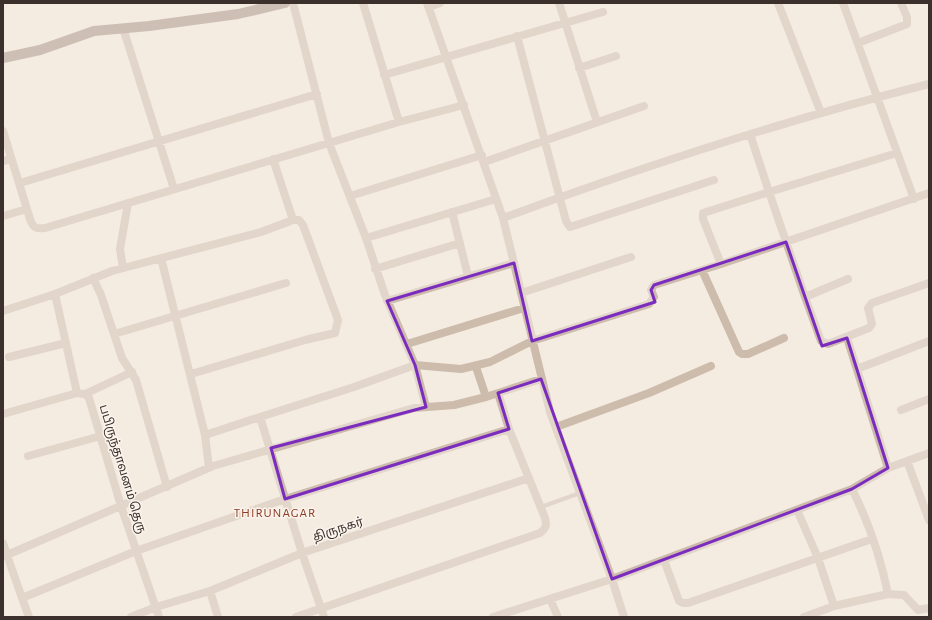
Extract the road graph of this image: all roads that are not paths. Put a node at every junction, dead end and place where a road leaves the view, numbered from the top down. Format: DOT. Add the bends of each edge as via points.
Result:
graph roads {
  1 [pos="285,3"];
  2 [pos="293,3"];
  3 [pos="363,3"];
  4 [pos="440,3"];
  5 [pos="558,3"];
  6 [pos="778,3"];
  7 [pos="843,3"];
  8 [pos="901,3"];
  9 [pos="428,5"];
  10 [pos="603,12"];
  11 [pos="564,23"];
  12 [pos="122,28"];
  13 [pos="517,36"];
  14 [pos="858,43"];
  15 [pos="616,56"];
  16 [pos="447,57"];
  17 [pos="3,58"];
  18 [pos="579,68"];
  19 [pos="384,75"];
  20 [pos="929,84"];
  21 [pos="317,94"];
  22 [pos="876,97"];
  23 [pos="464,105"];
  24 [pos="644,106"];
  25 [pos="821,113"];
  26 [pos="399,122"];
  27 [pos="597,122"];
  28 [pos="3,131"];
  29 [pos="750,134"];
  30 [pos="159,140"];
  31 [pos="545,140"];
  32 [pos="329,143"];
  33 [pos="897,153"];
  34 [pos="483,158"];
  35 [pos="11,159"];
  36 [pos="273,160"];
  37 [pos="3,161"];
  38 [pos="714,180"];
  39 [pos="20,183"];
  40 [pos="174,189"];
  41 [pos="769,192"];
  42 [pos="929,193"];
  43 [pos="350,196"];
  44 [pos="560,197"];
  45 [pos="496,199"];
  46 [pos="914,199"];
  47 [pos="128,203"];
  48 [pos="27,209"];
  49 [pos="452,212"];
  50 [pos="3,216"];
  51 [pos="503,218"];
  52 [pos="293,220"];
  53 [pos="366,238"];
  54 [pos="786,242"];
  55 [pos="460,243"];
  56 [pos="631,257"];
  57 [pos="161,258"];
  58 [pos="514,263"];
  59 [pos="721,264"];
  60 [pos="123,268"];
  61 [pos="375,269"];
  62 [pos="702,270"];
  63 [pos="468,276"];
  64 [pos="93,278"];
  65 [pos="848,279"];
  66 [pos="286,283"];
  67 [pos="929,283"];
  68 [pos="521,293"];
  69 [pos="55,294"];
  70 [pos="806,297"];
  71 [pos="387,301"];
  72 [pos="524,308"];
  73 [pos="3,311"];
  74 [pos="175,317"];
  75 [pos="114,334"];
  76 [pos="784,338"];
  77 [pos="847,338"];
  78 [pos="532,341"];
  79 [pos="929,341"];
  80 [pos="66,343"];
  81 [pos="406,344"];
  82 [pos="9,357"];
  83 [pos="415,364"];
  84 [pos="476,366"];
  85 [pos="711,366"];
  86 [pos="857,369"];
  87 [pos="132,372"];
  88 [pos="191,374"];
  89 [pos="541,379"];
  90 [pos="498,393"];
  91 [pos="81,394"];
  92 [pos="486,397"];
  93 [pos="929,399"];
  94 [pos="426,407"];
  95 [pos="901,410"];
  96 [pos="3,414"];
  97 [pos="260,417"];
  98 [pos="556,427"];
  99 [pos="509,429"];
  100 [pos="205,435"];
  101 [pos="101,436"];
  102 [pos="271,448"];
  103 [pos="929,453"];
  104 [pos="28,456"];
  105 [pos="907,461"];
  106 [pos="208,468"];
  107 [pos="888,468"];
  108 [pos="529,478"];
  109 [pos="168,487"];
  110 [pos="852,490"];
  111 [pos="580,493"];
  112 [pos="286,499"];
  113 [pos="122,506"];
  114 [pos="926,506"];
  115 [pos="540,507"];
  116 [pos="797,510"];
  117 [pos="929,520"];
  118 [pos="872,539"];
  119 [pos="3,543"];
  120 [pos="136,551"];
  121 [pos="302,553"];
  122 [pos="5,556"];
  123 [pos="818,558"];
  124 [pos="664,560"];
  125 [pos="612,579"];
  126 [pos="210,591"];
  127 [pos="888,594"];
  128 [pos="22,598"];
  129 [pos="550,599"];
  130 [pos="834,606"];
  131 [pos="156,607"];
  132 [pos="322,607"];
  133 [pos="929,608"];
  134 [pos="497,616"];
  135 [pos="29,617"];
  136 [pos="131,617"];
  137 [pos="160,617"];
  138 [pos="218,617"];
  139 [pos="296,617"];
  140 [pos="324,617"];
  141 [pos="558,617"];
  142 [pos="624,617"];
  143 [pos="804,617"];
  1 -- 12 [label="main road" via="238,14"];
  2 -- 21 [label="street"];
  3 -- 19 [label="street"];
  4 -- 9 [label="street"];
  5 -- 11 [label="street"];
  6 -- 25 [label="street"];
  7 -- 14 [label="street"];
  8 -- 14 [label="street" via="907,24"];
  9 -- 16 [label="street"];
  10 -- 11 [label="street"];
  11 -- 13 [label="street"];
  11 -- 18 [label="street"];
  12 -- 17 [label="main road" via="94,31 40,50"];
  12 -- 30 [label="street"];
  13 -- 16 [label="street"];
  13 -- 31 [label="street"];
  14 -- 22 [label="street"];
  15 -- 18 [label="street"];
  16 -- 19 [label="street"];
  16 -- 23 [label="street"];
  18 -- 27 [label="street"];
  19 -- 26 [label="street"];
  20 -- 22 [label="street"];
  21 -- 30 [label="street"];
  21 -- 32 [label="street"];
  22 -- 25 [label="street"];
  22 -- 33 [label="street"];
  23 -- 26 [label="street"];
  23 -- 34 [label="street"];
  24 -- 27 [label="street"];
  25 -- 29 [label="street"];
  26 -- 32 [label="street"];
  27 -- 31 [label="street"];
  28 -- 35 [label="street"];
  29 -- 41 [label="street"];
  29 -- 44 [label="street"];
  30 -- 39 [label="street"];
  30 -- 40 [label="street"];
  31 -- 34 [label="street"];
  31 -- 44 [label="street"];
  32 -- 36 [label="street"];
  32 -- 43 [label="street"];
  33 -- 41 [label="street"];
  33 -- 46 [label="street"];
  34 -- 43 [label="street"];
  34 -- 45 [label="street"];
  35 -- 37 [label="street"];
  35 -- 39 [label="street"];
  36 -- 40 [label="street"];
  36 -- 52 [label="street"];
  38 -- 44 [label="street" via="575,227 568,225"];
  39 -- 48 [label="street"];
  40 -- 47 [label="street"];
  41 -- 54 [label="street"];
  41 -- 59 [label="street" via="703,213"];
  42 -- 46 [label="street"];
  43 -- 53 [label="street"];
  44 -- 51 [label="street"];
  45 -- 49 [label="street"];
  45 -- 51 [label="street"];
  46 -- 54 [label="street"];
  47 -- 48 [label="street" via="45,228 32,226"];
  47 -- 60 [label="street" via="120,249"];
  48 -- 50 [label="street"];
  49 -- 53 [label="street"];
  49 -- 55 [label="street"];
  51 -- 58 [label="street"];
  52 -- 57 [label="street" via="261,232"];
  52 -- 88 [label="street" via="299,220 303,225 338,320 335,333"];
  53 -- 61 [label="street"];
  54 -- 59 [label="street"];
  54 -- 70 [label="street"];
  55 -- 61 [label="street"];
  55 -- 63 [label="street"];
  56 -- 68 [label="street"];
  57 -- 60 [label="street"];
  57 -- 74 [label="street"];
  58 -- 63 [label="street"];
  58 -- 68 [label="street"];
  59 -- 62 [label="street"];
  60 -- 64 [label="street"];
  61 -- 71 [label="street"];
  62 -- 76 [label="street" via="739,352 748,354"];
  62 -- 78 [label="street" via="654,285 651,290 654,297 649,304"];
  63 -- 71 [label="street"];
  64 -- 69 [label="street"];
  64 -- 75 [label="street"];
  65 -- 70 [label="street"];
  66 -- 74 [label="street"];
  67 -- 77 [label="street" via="869,305 872,324 865,331"];
  68 -- 72 [label="street"];
  69 -- 73 [label="street"];
  69 -- 80 [label="street, பபிருந்தாவனம் தெரு"];
  70 -- 77 [label="street" via="820,341 828,344"];
  71 -- 81 [label="street"];
  72 -- 78 [label="street"];
  72 -- 81 [label="street"];
  74 -- 75 [label="street"];
  74 -- 88 [label="street"];
  75 -- 87 [label="street" via="122,358"];
  77 -- 86 [label="street"];
  78 -- 84 [label="street" via="490,362"];
  78 -- 89 [label="street"];
  79 -- 86 [label="street"];
  80 -- 82 [label="street"];
  80 -- 91 [label="street, பபிருந்தாவனம் தெரு"];
  81 -- 83 [label="street"];
  83 -- 84 [label="street" via="446,369"];
  83 -- 94 [label="street"];
  83 -- 97 [label="street" via="354,387"];
  84 -- 92 [label="street"];
  85 -- 98 [label="street" via="649,393"];
  86 -- 107 [label="street"];
  87 -- 91 [label="street"];
  87 -- 109 [label="street" via="141,392"];
  88 -- 100 [label="street"];
  89 -- 90 [label="street"];
  89 -- 98 [label="street"];
  90 -- 92 [label="street"];
  90 -- 99 [label="street"];
  91 -- 96 [label="street"];
  91 -- 101 [label="street, பபிருந்தாவனம் தெரு" via="89,398"];
  92 -- 94 [label="street" via="454,405"];
  93 -- 95 [label="street"];
  94 -- 102 [label="street" via="414,408"];
  97 -- 100 [label="street"];
  97 -- 102 [label="street"];
  98 -- 111 [label="street"];
  99 -- 108 [label="street"];
  99 -- 112 [label="street"];
  100 -- 106 [label="street"];
  101 -- 104 [label="street"];
  101 -- 113 [label="street, பபிருந்தாவனம் தெரு"];
  102 -- 106 [label="street"];
  102 -- 112 [label="street"];
  103 -- 105 [label="street"];
  105 -- 107 [label="street"];
  105 -- 114 [label="street"];
  106 -- 109 [label="street"];
  107 -- 110 [label="street"];
  108 -- 115 [label="street"];
  108 -- 121 [label="street, திருநகர்"];
  109 -- 113 [label="street"];
  110 -- 116 [label="street"];
  110 -- 118 [label="street"];
  111 -- 115 [label="lane"];
  111 -- 125 [label="street"];
  112 -- 120 [label="street"];
  112 -- 121 [label="street"];
  113 -- 120 [label="street, பபிருந்தாவனம் தெரு"];
  113 -- 122 [label="street"];
  114 -- 117 [label="street"];
  115 -- 132 [label="street" via="547,524 540,533"];
  116 -- 123 [label="street"];
  116 -- 124 [label="street"];
  118 -- 123 [label="street"];
  118 -- 127 [label="street"];
  119 -- 122 [label="street"];
  120 -- 128 [label="street"];
  120 -- 131 [label="street, பபிருந்தாவனம் தெரு"];
  121 -- 126 [label="street, திருநகர்"];
  121 -- 132 [label="street"];
  122 -- 128 [label="street"];
  123 -- 124 [label="street" via="683,603 677,596"];
  123 -- 130 [label="street"];
  124 -- 125 [label="street"];
  125 -- 129 [label="street"];
  125 -- 142 [label="street"];
  126 -- 131 [label="street, திருநகர்"];
  126 -- 138 [label="street"];
  127 -- 130 [label="street"];
  127 -- 133 [label="street" via="904,595 918,610"];
  128 -- 135 [label="street"];
  129 -- 134 [label="street"];
  129 -- 141 [label="street"];
  130 -- 143 [label="street"];
  131 -- 136 [label="street, திருநகர்"];
  131 -- 137 [label="street, பபிருந்தாவனம் தெரு"];
  132 -- 139 [label="street"];
  132 -- 140 [label="street"];
}
